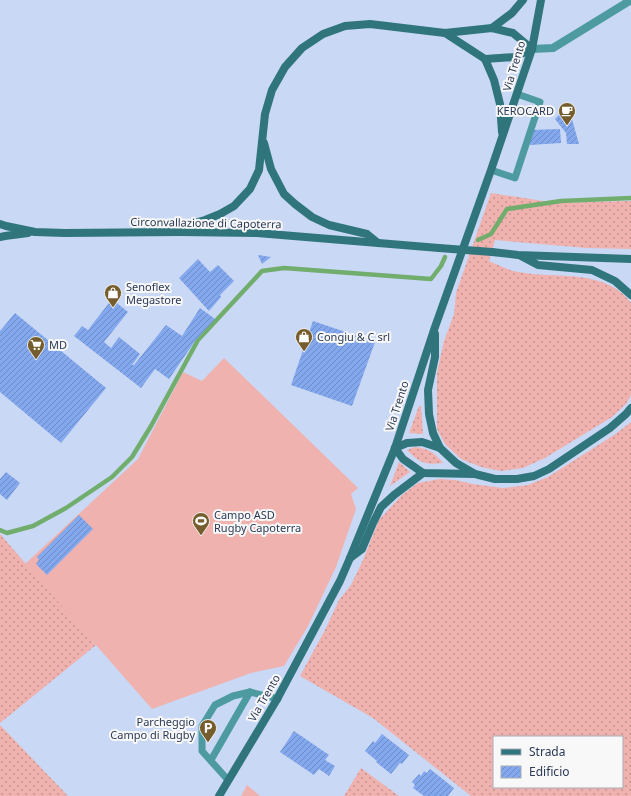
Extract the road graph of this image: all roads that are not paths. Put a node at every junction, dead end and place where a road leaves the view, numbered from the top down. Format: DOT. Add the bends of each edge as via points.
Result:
graph roads {
  1 [pos="523,0"];
  2 [pos="541,0"];
  3 [pos="631,0"];
  4 [pos="492,28"];
  5 [pos="445,33"];
  6 [pos="532,49"];
  7 [pos="485,59"];
  8 [pos="517,94"];
  9 [pos="502,138"];
  10 [pos="263,139"];
  11 [pos="491,170"];
  12 [pos="0,224"];
  13 [pos="35,232"];
  14 [pos="180,232"];
  15 [pos="0,238"];
  16 [pos="378,243"];
  17 [pos="518,255"];
  18 [pos="631,259"];
  19 [pos="631,295"];
  20 [pos="435,327"];
  21 [pos="631,408"];
  22 [pos="395,448"];
  23 [pos="440,448"];
  24 [pos="423,473"];
  25 [pos="475,474"];
  26 [pos="350,558"];
  27 [pos="250,692"];
  28 [pos="278,699"];
  29 [pos="211,760"];
  30 [pos="228,780"];
  31 [pos="219,796"];
  1 -- 4 [label="street" via="512,13"];
  2 -- 6 [label="street, Via Trento"];
  3 -- 6 [label="street" via="553,48"];
  4 -- 5 [label="street"];
  4 -- 6 [label="street" via="513,33"];
  5 -- 7 [label="street"];
  5 -- 10 [label="street" via="370,24 345,26 323,34 302,48 285,67 272,90 265,114"];
  6 -- 7 [label="street" via="515,57"];
  6 -- 8 [label="street, Via Trento"];
  7 -- 9 [label="street" via="500,104"];
  8 -- 9 [label="street, Via Trento"];
  8 -- 11 [label="lane" via="540,102 515,178"];
  9 -- 11 [label="street, Via Trento"];
  10 -- 14 [label="street" via="259,170 250,188 234,206 206,220 190,224"];
  10 -- 16 [label="street" via="271,169 284,194 295,204 312,217 329,225 367,234"];
  11 -- 20 [label="street, Via Trento"];
  12 -- 13 [label="street"];
  13 -- 14 [label="street, Circonvallazione di Capoterra"];
  13 -- 15 [label="street"];
  14 -- 16 [label="street, Circonvallazione di Capoterra" via="257,233"];
  16 -- 17 [label="street, Circonvallazione di Capoterra, bridge"];
  17 -- 18 [label="street"];
  17 -- 19 [label="street" via="538,265 592,270 615,281"];
  20 -- 22 [label="street, Via Trento"];
  20 -- 23 [label="street" via="435,357 428,390 429,414 433,433"];
  21 -- 25 [label="street" via="610,428 549,469 534,476 495,479"];
  22 -- 23 [label="street" via="407,443 422,442"];
  22 -- 24 [label="street" via="403,459"];
  22 -- 26 [label="street, Via Trento"];
  23 -- 25 [label="street" via="456,463"];
  24 -- 25 [label="street"];
  24 -- 26 [label="street" via="381,507 362,549"];
  26 -- 28 [label="street, Via Trento"];
  27 -- 28 [label="lane"];
  27 -- 29 [label="lane"];
  27 -- 29 [label="lane" via="233,696 215,705 202,726 202,751"];
  28 -- 30 [label="street, Via Trento"];
  29 -- 30 [label="lane"];
  30 -- 31 [label="street, Via Trento"];
}
